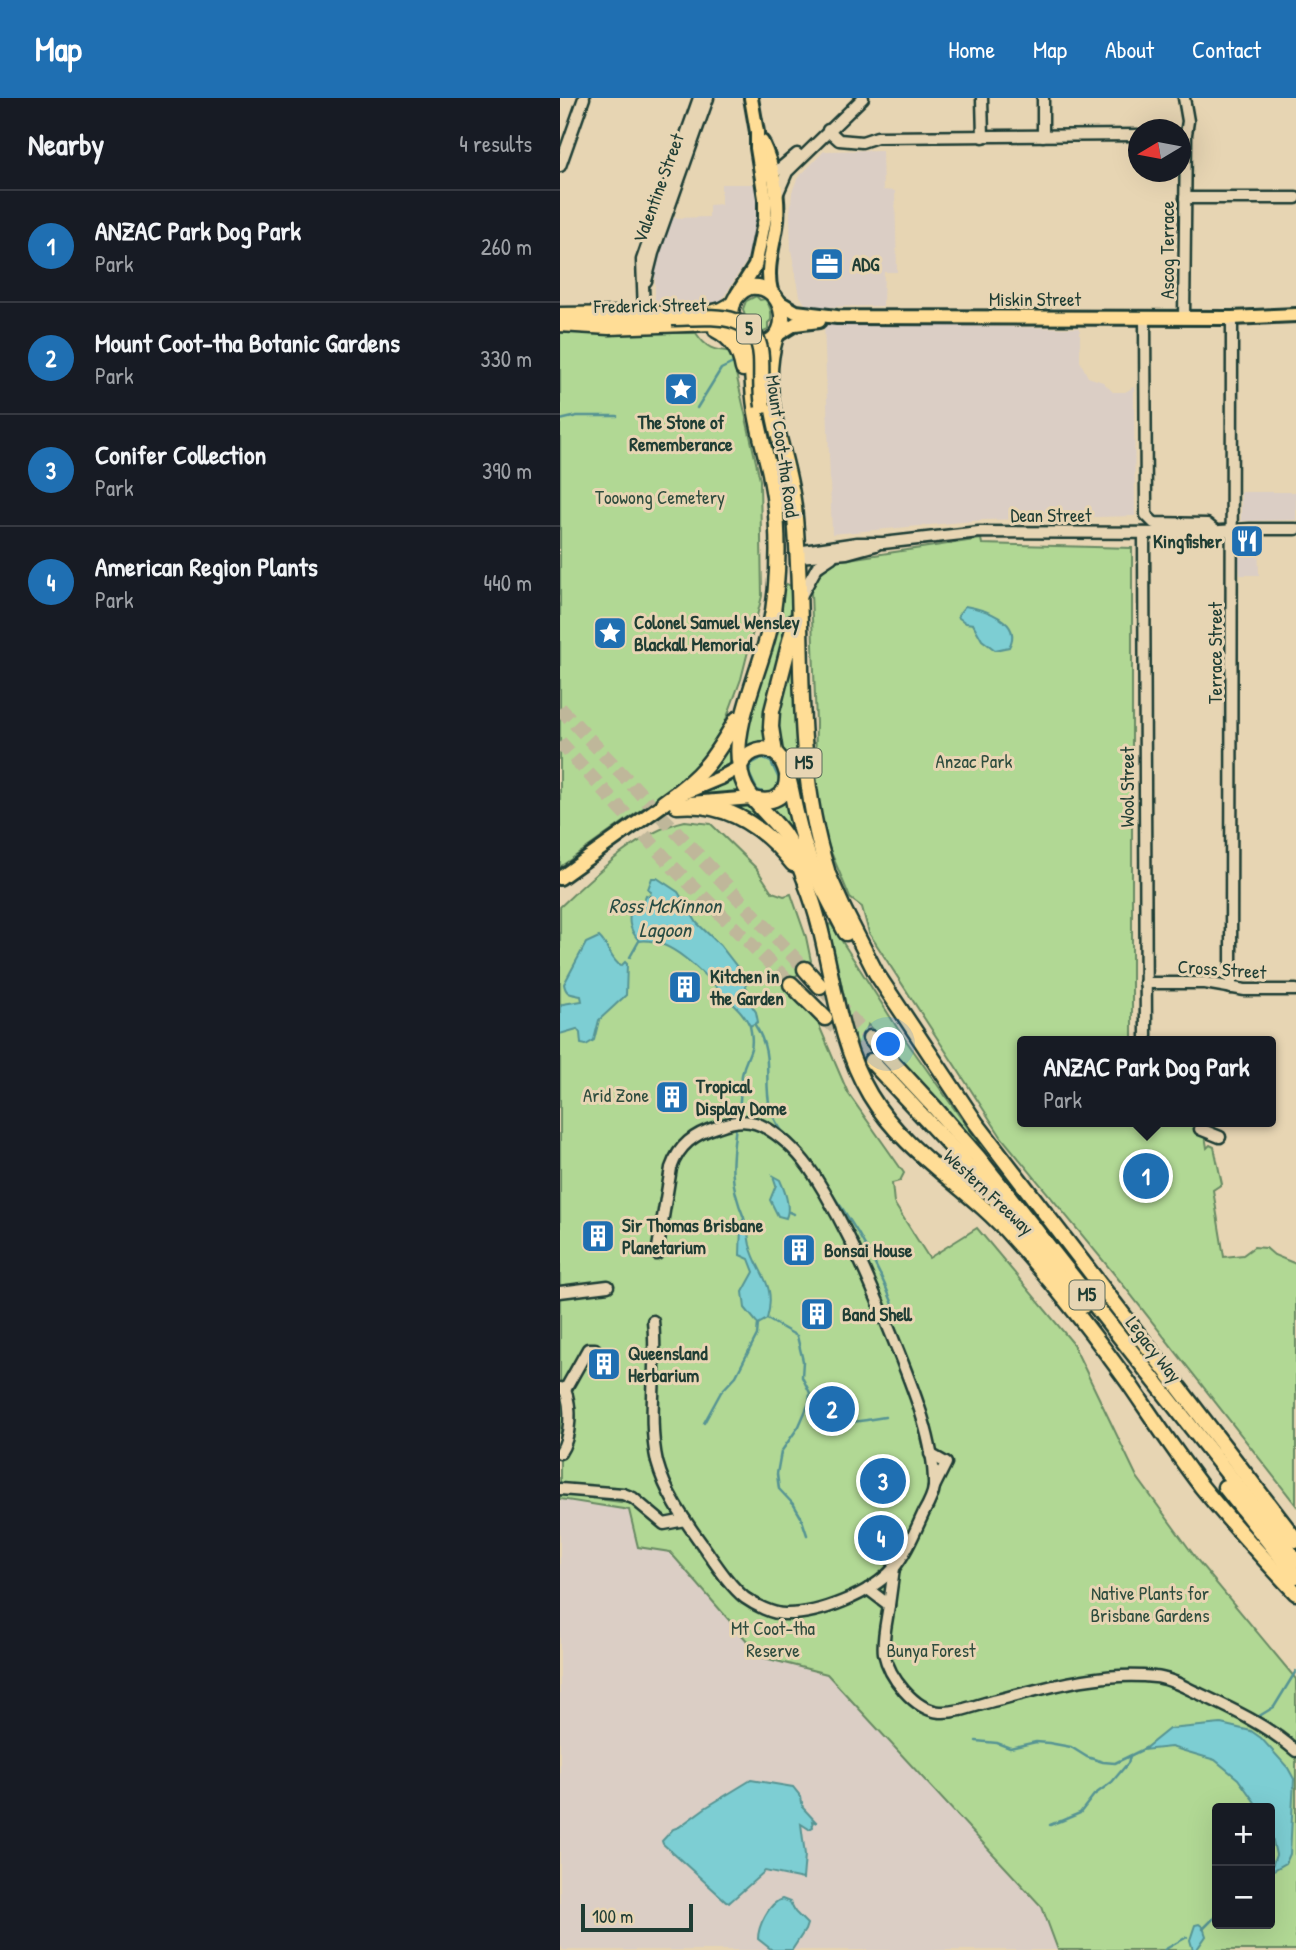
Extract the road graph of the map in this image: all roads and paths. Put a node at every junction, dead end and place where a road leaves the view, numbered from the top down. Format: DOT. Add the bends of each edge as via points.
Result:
graph roads {
  1 [pos="584,98"];
  2 [pos="699,98"];
  3 [pos="708,98"];
  4 [pos="751,98"];
  5 [pos="863,98"];
  6 [pos="982,98"];
  7 [pos="1043,98"];
  8 [pos="1184,98"];
  9 [pos="1188,119"];
  10 [pos="828,130"];
  11 [pos="1128,135"];
  12 [pos="983,136"];
  13 [pos="1043,136"];
  14 [pos="560,166"];
  15 [pos="768,180"];
  16 [pos="1184,182"];
  17 [pos="776,195"];
  18 [pos="1185,198"];
  19 [pos="1296,198"];
  20 [pos="644,292"];
  21 [pos="775,297"];
  22 [pos="734,301"];
  23 [pos="644,312"];
  24 [pos="1296,315"];
  25 [pos="560,317"];
  26 [pos="837,317"];
  27 [pos="1144,318"];
  28 [pos="1184,318"];
  29 [pos="1232,318"];
  30 [pos="678,321"];
  31 [pos="1296,322"];
  32 [pos="560,324"];
  33 [pos="777,335"];
  34 [pos="741,336"];
  35 [pos="760,412"];
  36 [pos="1296,529"];
  37 [pos="1233,531"];
  38 [pos="1144,533"];
  39 [pos="1218,533"];
  40 [pos="883,543"];
  41 [pos="797,550"];
  42 [pos="826,551"];
  43 [pos="843,553"];
  44 [pos="800,600"];
  45 [pos="751,694"];
  46 [pos="775,753"];
  47 [pos="740,766"];
  48 [pos="785,769"];
  49 [pos="753,799"];
  50 [pos="670,805"];
  51 [pos="815,877"];
  52 [pos="560,878"];
  53 [pos="805,969"];
  54 [pos="1145,983"];
  55 [pos="791,984"];
  56 [pos="820,986"];
  57 [pos="1231,988"];
  58 [pos="1296,990"];
  59 [pos="825,1018"];
  60 [pos="1146,1036"];
  61 [pos="870,1038"];
  62 [pos="871,1061"];
  63 [pos="1201,1127"];
  64 [pos="1220,1136"];
  65 [pos="657,1254"];
  66 [pos="608,1286"];
  67 [pos="560,1292"];
  68 [pos="653,1321"];
  69 [pos="595,1349"];
  70 [pos="563,1389"];
  71 [pos="560,1453"];
  72 [pos="560,1489"];
  73 [pos="685,1520"];
  74 [pos="1296,1540"];
  75 [pos="1296,1560"];
  76 [pos="894,1568"];
  77 [pos="1296,1576"];
  78 [pos="868,1589"];
  79 [pos="1296,1593"];
  80 [pos="889,1605"];
  81 [pos="1296,1751"];
  1 -- 14 [label="street"];
  2 -- 20 [label="street, Valentine Street" via="642,260"];
  3 -- 20 [label="street, Valentine Street" via="652,255"];
  4 -- 15 [label="main road" via="757,148"];
  5 -- 10 [label="street"];
  6 -- 12 [label="street"];
  7 -- 13 [label="street"];
  8 -- 9 [label="street, Ascog Terrace"];
  10 -- 12 [label="street" via="840,141 862,142"];
  10 -- 15 [label="street"];
  10 -- 17 [label="street" via="784,176"];
  11 -- 13 [label="street"];
  12 -- 13 [label="street"];
  15 -- 17 [label="main road"];
  15 -- 22 [label="main road" via="760,249"];
  16 -- 18 [label="street, Ascog Terrace"];
  17 -- 21 [label="main road" via="769,272"];
  18 -- 19 [label="street"];
  18 -- 28 [label="street, Ascog Terrace"];
  20 -- 23 [label="street, Valentine Street"];
  21 -- 22 [label="highway" via="763,288 750,288"];
  21 -- 26 [label="main road, Miskin Street" via="799,313"];
  21 -- 33 [label="highway" via="781,318"];
  22 -- 23 [label="highway, Frederick Street" via="713,313"];
  22 -- 34 [label="highway" via="732,321"];
  23 -- 25 [label="highway, Frederick Street"];
  24 -- 29 [label="main road, Miskin Street"];
  25 -- 30 [label="highway, 5"];
  26 -- 27 [label="main road, Miskin Street"];
  26 -- 33 [label="main road, Miskin Street" via="797,323"];
  27 -- 28 [label="main road, Miskin Street"];
  27 -- 39 [label="street, Dean Street" via="1146,515 1154,523 1207,524"];
  28 -- 29 [label="main road, Miskin Street"];
  29 -- 31 [label="main road, Miskin Street"];
  29 -- 37 [label="street, Terrace Street"];
  30 -- 32 [label="highway, Frederick Street / 5" via="609,327"];
  30 -- 34 [label="highway, Frederick Street" via="716,323"];
  30 -- 35 [label="highway, 5" via="717,330 730,339"];
  30 -- 35 [label="highway, 5, bridge" via="727,318 750,330 761,351"];
  33 -- 34 [label="highway" via="761,345"];
  33 -- 41 [label="highway, Mount Coot-tha Road" via="770,360 769,394 793,504"];
  34 -- 35 [label="highway, Mount Coot-tha Road" via="751,359"];
  35 -- 41 [label="highway, 5"];
  35 -- 45 [label="highway, Mount Coot-tha Road / 5" via="772,489 776,579 770,626"];
  36 -- 37 [label="street, Dean Street"];
  37 -- 39 [label="street, Dean Street"];
  37 -- 57 [label="street, Terrace Street"];
  38 -- 39 [label="street, Dean Street"];
  38 -- 40 [label="street, Dean Street" via="979,532"];
  38 -- 54 [label="street, Wool Street"];
  40 -- 42 [label="street, Dean Street" via="857,542"];
  40 -- 43 [label="street, Dean Street"];
  41 -- 42 [label="street, Dean Street"];
  41 -- 44 [label="highway, Mount Coot-tha Road / 5"];
  42 -- 43 [label="street, Dean Street"];
  43 -- 44 [label="street" via="818,566"];
  44 -- 46 [label="highway" via="772,710"];
  44 -- 51 [label="highway, Western Freeway / M5" via="805,768"];
  45 -- 47 [label="highway, Mount Coot-tha Road / 5" via="738,736"];
  45 -- 50 [label="highway" via="724,743"];
  46 -- 47 [label="highway" via="756,750"];
  46 -- 48 [label="highway"];
  47 -- 49 [label="highway, 5"];
  47 -- 50 [label="main road"];
  48 -- 49 [label="highway" via="786,786 780,797 768,802"];
  48 -- 51 [label="highway"];
  49 -- 50 [label="main road"];
  49 -- 51 [label="highway, Western Freeway / M5"];
  50 -- 51 [label="highway" via="708,806 743,819"];
  50 -- 52 [label="main road" via="644,818"];
  51 -- 74 [label="highway, Western Freeway / M5" via="852,944 877,973 998,1152"];
  51 -- 79 [label="highway, Western Freeway / M5" via="845,1041 858,1074 882,1113 930,1164 1011,1235 1115,1365 1201,1486"];
  53 -- 56 [label="highway"];
  54 -- 57 [label="street, Cross Street"];
  54 -- 60 [label="street, Wool Street"];
  55 -- 59 [label="highway"];
  57 -- 58 [label="street, Cross Street"];
  61 -- 75 [label="highway, Legacy Way / M5" via="985,1166"];
  62 -- 77 [label="highway, Legacy Way / M5" via="1003,1205"];
  63 -- 64 [label="street"];
  65 -- 76 [label="street" via="671,1168 684,1144 700,1132 733,1121 752,1121 788,1144 813,1174 863,1266 912,1388 930,1454 934,1487"];
  66 -- 67 [label="street"];
  68 -- 73 [label="street" via="657,1463"];
  69 -- 70 [label="street" via="583,1354"];
  70 -- 71 [label="street" via="569,1400 568,1432"];
  72 -- 73 [label="street" via="623,1494 664,1524"];
  73 -- 78 [label="street" via="743,1596 766,1609 802,1613"];
  76 -- 78 [label="street"];
  76 -- 80 [label="street"];
  78 -- 80 [label="street"];
  80 -- 81 [label="street" via="887,1665 907,1693 937,1712 958,1712 1107,1676 1158,1677 1245,1716"];
}
